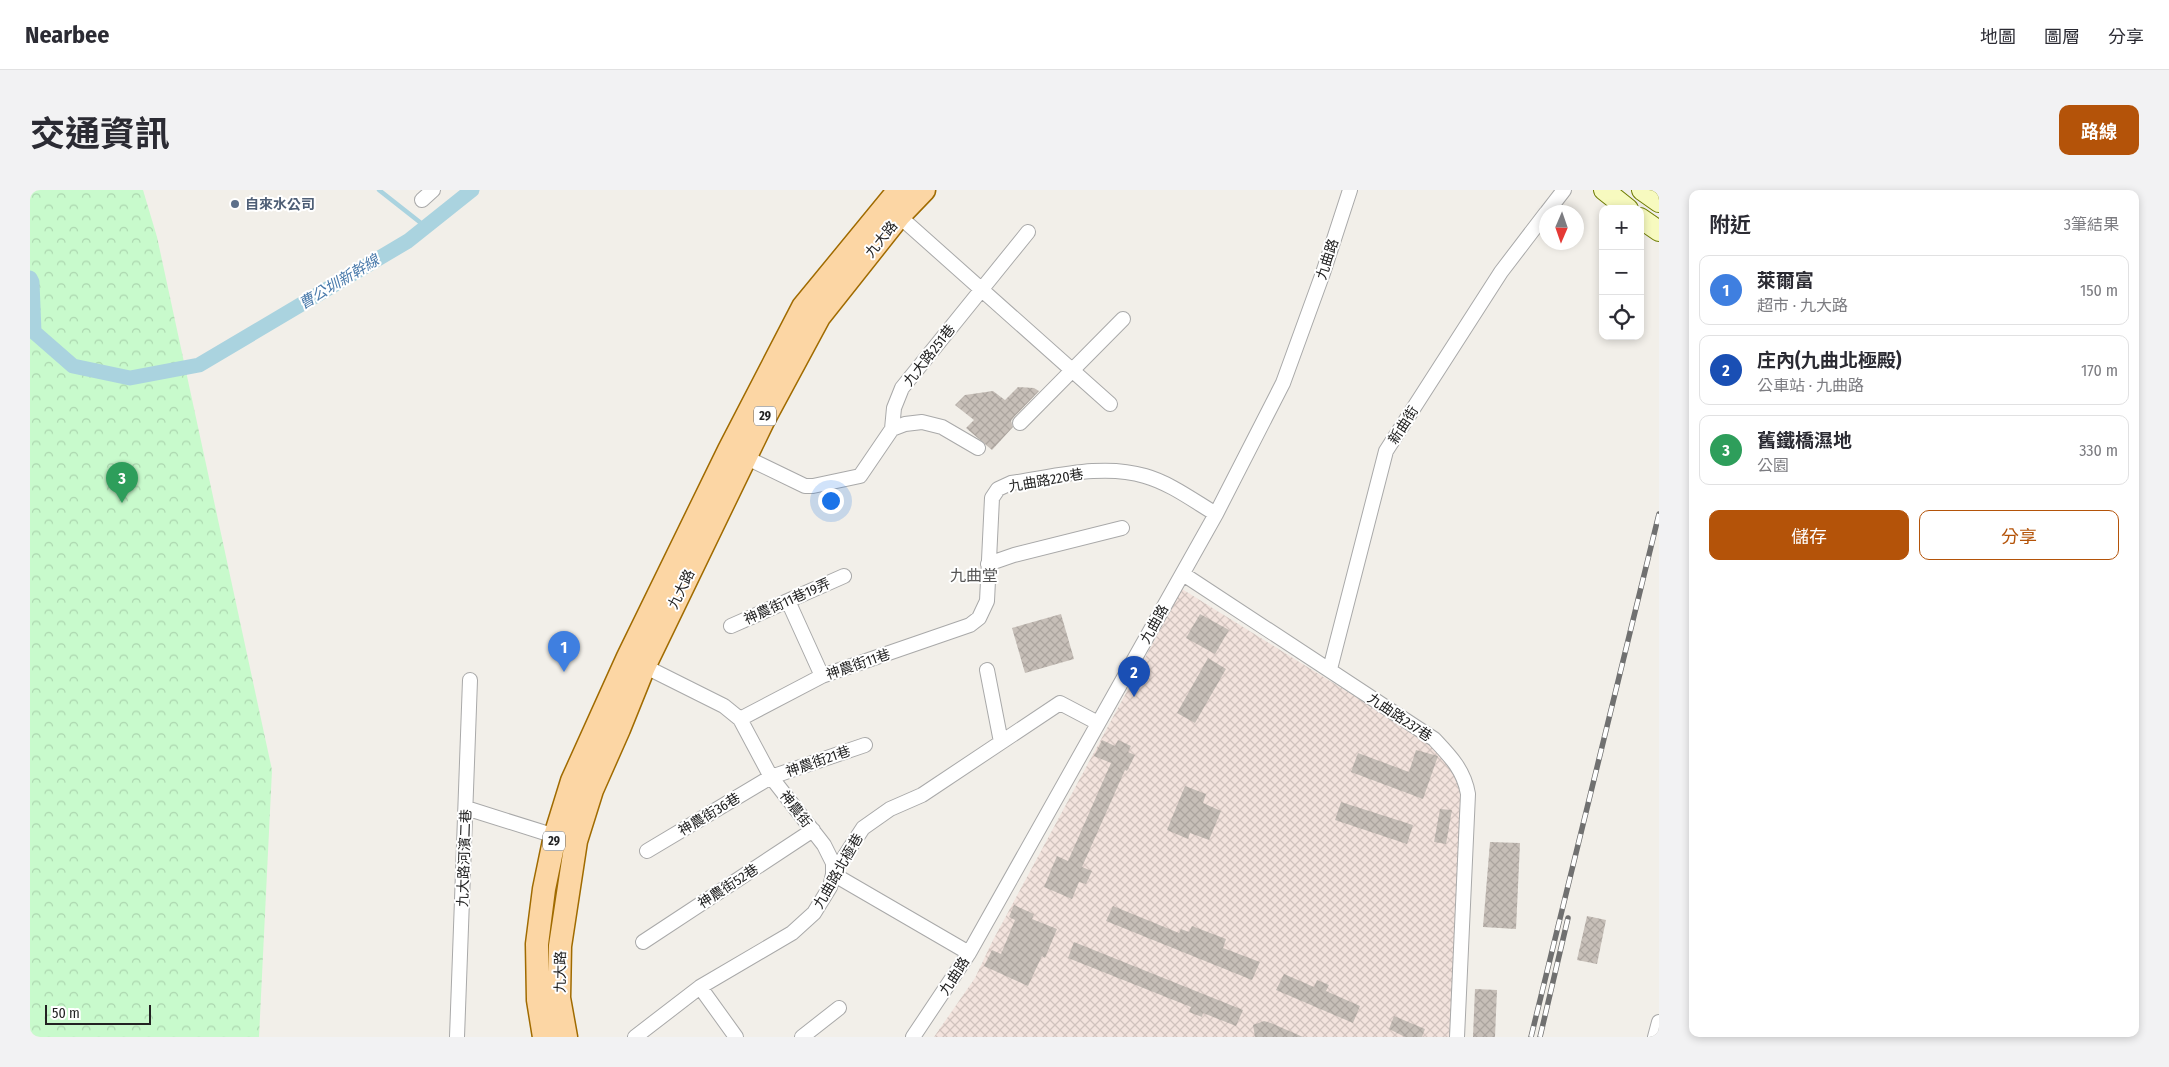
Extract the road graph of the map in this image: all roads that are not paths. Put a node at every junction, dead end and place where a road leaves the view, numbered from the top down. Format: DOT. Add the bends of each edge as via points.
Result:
graph roads {
  1 [pos="433,190"];
  2 [pos="899,190"];
  3 [pos="924,190"];
  4 [pos="1350,190"];
  5 [pos="1564,190"];
  6 [pos="1604,190"];
  7 [pos="1642,190"];
  8 [pos="422,200"];
  9 [pos="1659,202"];
  10 [pos="1553,205"];
  11 [pos="1623,205"];
  12 [pos="899,216"];
  13 [pos="1644,221"];
  14 [pos="1539,223"];
  15 [pos="1659,231"];
  16 [pos="1028,232"];
  17 [pos="982,289"];
  18 [pos="1124,319"];
  19 [pos="1073,371"];
  20 [pos="1110,404"];
  21 [pos="1020,423"];
  22 [pos="892,429"];
  23 [pos="978,448"];
  24 [pos="745,457"];
  25 [pos="1216,514"];
  26 [pos="1122,528"];
  27 [pos="988,564"];
  28 [pos="1182,574"];
  29 [pos="844,576"];
  30 [pos="788,601"];
  31 [pos="979,618"];
  32 [pos="731,626"];
  33 [pos="636,662"];
  34 [pos="1330,669"];
  35 [pos="987,670"];
  36 [pos="822,676"];
  37 [pos="470,680"];
  38 [pos="740,719"];
  39 [pos="1098,723"];
  40 [pos="1001,742"];
  41 [pos="865,745"];
  42 [pos="771,777"];
  43 [pos="466,808"];
  44 [pos="813,830"];
  45 [pos="555,836"];
  46 [pos="647,851"];
  47 [pos="833,874"];
  48 [pos="643,942"];
  49 [pos="969,953"];
  50 [pos="700,987"];
  51 [pos="839,1008"];
  52 [pos="1659,1022"];
  53 [pos="638,1036"];
  54 [pos="457,1037"];
  55 [pos="544,1037"];
  56 [pos="566,1037"];
  57 [pos="736,1037"];
  58 [pos="802,1037"];
  59 [pos="914,1037"];
  60 [pos="1457,1037"];
  61 [pos="1655,1037"];
  1 -- 8 [label="street"];
  2 -- 33 [label="main road, 九大路 / 29" via="803,307 729,450"];
  3 -- 12 [label="main road, 九大路 / 29"];
  4 -- 25 [label="street, 九曲路" via="1283,383"];
  5 -- 10 [label="street, 新曲街"];
  6 -- 11 [label="street"];
  7 -- 9 [label="street"];
  12 -- 17 [label="street"];
  12 -- 24 [label="main road, 九大路 / 29" via="819,317"];
  13 -- 15 [label="street"];
  14 -- 34 [label="street, 新曲街" via="1501,272 1386,451"];
  16 -- 17 [label="street, 九大路251巷"];
  17 -- 19 [label="street"];
  17 -- 22 [label="street, 九大路251巷" via="902,388 894,408"];
  18 -- 19 [label="street"];
  19 -- 20 [label="street"];
  19 -- 21 [label="street"];
  22 -- 23 [label="street" via="922,422 942,427"];
  22 -- 24 [label="street" via="860,476 813,486 805,486"];
  24 -- 33 [label="main road, 九大路 / 29"];
  25 -- 27 [label="street, 九曲路220巷" via="1158,481 1129,472 1109,470 1011,483 998,489 992,498"];
  25 -- 28 [label="street, 九曲路"];
  26 -- 27 [label="street"];
  27 -- 31 [label="street, 九曲路220巷" via="987,601"];
  28 -- 34 [label="street, 九曲路237巷"];
  28 -- 39 [label="street, 九曲路"];
  29 -- 30 [label="street, 神農街11巷19弄"];
  30 -- 32 [label="street, 神農街11巷19弄"];
  30 -- 36 [label="street"];
  31 -- 36 [label="street, 神農街11巷" via="970,626"];
  33 -- 38 [label="street, 神農街" via="724,706"];
  33 -- 45 [label="main road, 九大路 / 29" via="572,781"];
  33 -- 56 [label="main road, 九大路 / 29" via="619,729 592,790 576,842 560,946 559,998"];
  34 -- 60 [label="street, 九曲路237巷" via="1434,739 1466,779 1468,794"];
  35 -- 40 [label="street"];
  36 -- 38 [label="street, 神農街11巷"];
  37 -- 43 [label="street, 九大路河濱二巷"];
  38 -- 42 [label="street, 神農街"];
  39 -- 40 [label="street, 九曲路北極巷" via="1060,703"];
  39 -- 49 [label="street, 九曲路"];
  40 -- 47 [label="street, 九曲路北極巷" via="922,795 890,809 863,828"];
  41 -- 42 [label="street, 神農街21巷"];
  42 -- 44 [label="street, 神農街"];
  42 -- 46 [label="street, 神農街36巷"];
  43 -- 45 [label="street"];
  43 -- 54 [label="street, 九大路河濱二巷"];
  44 -- 47 [label="street, 神農街" via="833,863"];
  44 -- 48 [label="street, 神農街52巷"];
  45 -- 55 [label="main road, 九大路 / 29" via="537,944 538,1000"];
  47 -- 49 [label="street"];
  47 -- 50 [label="street, 九曲路北極巷" via="830,887 814,913 792,933"];
  49 -- 59 [label="street, 九曲路"];
  50 -- 53 [label="street, 九曲路北極巷"];
  50 -- 57 [label="street"];
  51 -- 58 [label="street"];
  52 -- 61 [label="street"];
}
